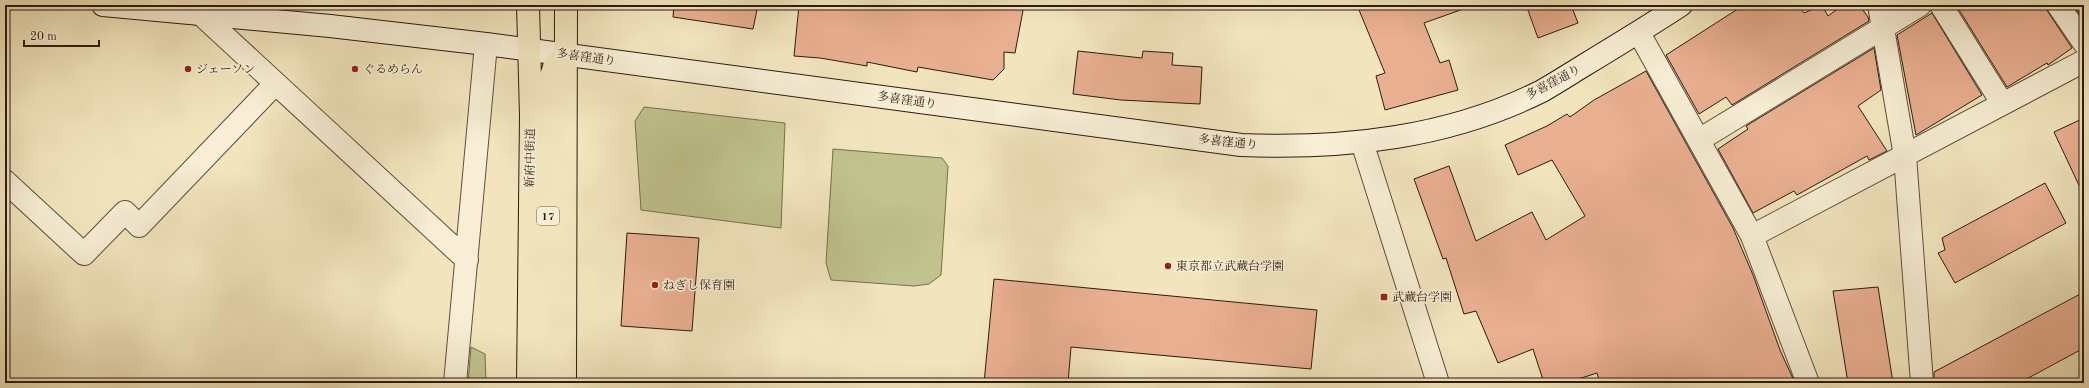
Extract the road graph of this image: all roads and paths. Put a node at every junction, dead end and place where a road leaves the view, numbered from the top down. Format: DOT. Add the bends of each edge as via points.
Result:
graph roads {
  1 [pos="104,5"];
  2 [pos="528,5"];
  3 [pos="566,5"];
  4 [pos="1681,5"];
  5 [pos="1879,5"];
  6 [pos="1920,5"];
  7 [pos="1942,5"];
  8 [pos="2058,5"];
  9 [pos="196,9"];
  10 [pos="1883,29"];
  11 [pos="1639,33"];
  12 [pos="2084,43"];
  13 [pos="486,44"];
  14 [pos="530,49"];
  15 [pos="566,54"];
  16 [pos="2084,61"];
  17 [pos="275,84"];
  18 [pos="2002,103"];
  19 [pos="1699,140"];
  20 [pos="1362,142"];
  21 [pos="1905,156"];
  22 [pos="5,181"];
  23 [pos="1752,236"];
  24 [pos="467,260"];
  25 [pos="455,383"];
  26 [pos="528,383"];
  27 [pos="549,383"];
  28 [pos="565,383"];
  29 [pos="1438,383"];
  30 [pos="1808,383"];
  31 [pos="1922,383"];
  1 -- 9 [label="street, 多喜窪通り"];
  2 -- 14 [label="main road, 新府中街道 / 17"];
  3 -- 15 [label="main road, 17"];
  4 -- 11 [label="street, 多喜窪通り"];
  5 -- 10 [label="street"];
  6 -- 10 [label="street"];
  7 -- 18 [label="street"];
  8 -- 12 [label="street"];
  9 -- 13 [label="street, 多喜窪通り"];
  9 -- 17 [label="street"];
  10 -- 19 [label="street"];
  10 -- 21 [label="street"];
  11 -- 19 [label="street"];
  11 -- 20 [label="street, 多喜窪通り" via="1542,91 1492,112 1419,133"];
  13 -- 14 [label="street, 多喜窪通り"];
  13 -- 24 [label="street"];
  14 -- 15 [label="street, 多喜窪通り"];
  14 -- 26 [label="main road, 新府中街道 / 17"];
  15 -- 20 [label="street, 多喜窪通り" via="1242,145 1292,147"];
  15 -- 27 [label="main road, 新府中街道 / 17" via="554,67 549,83"];
  15 -- 28 [label="main road, 17"];
  16 -- 18 [label="street"];
  17 -- 22 [label="street" via="138,226 125,212 84,254"];
  17 -- 24 [label="street"];
  18 -- 21 [label="street"];
  19 -- 23 [label="street"];
  20 -- 29 [label="street"];
  21 -- 23 [label="street"];
  21 -- 31 [label="street"];
  23 -- 30 [label="street"];
  24 -- 25 [label="street"];
}
